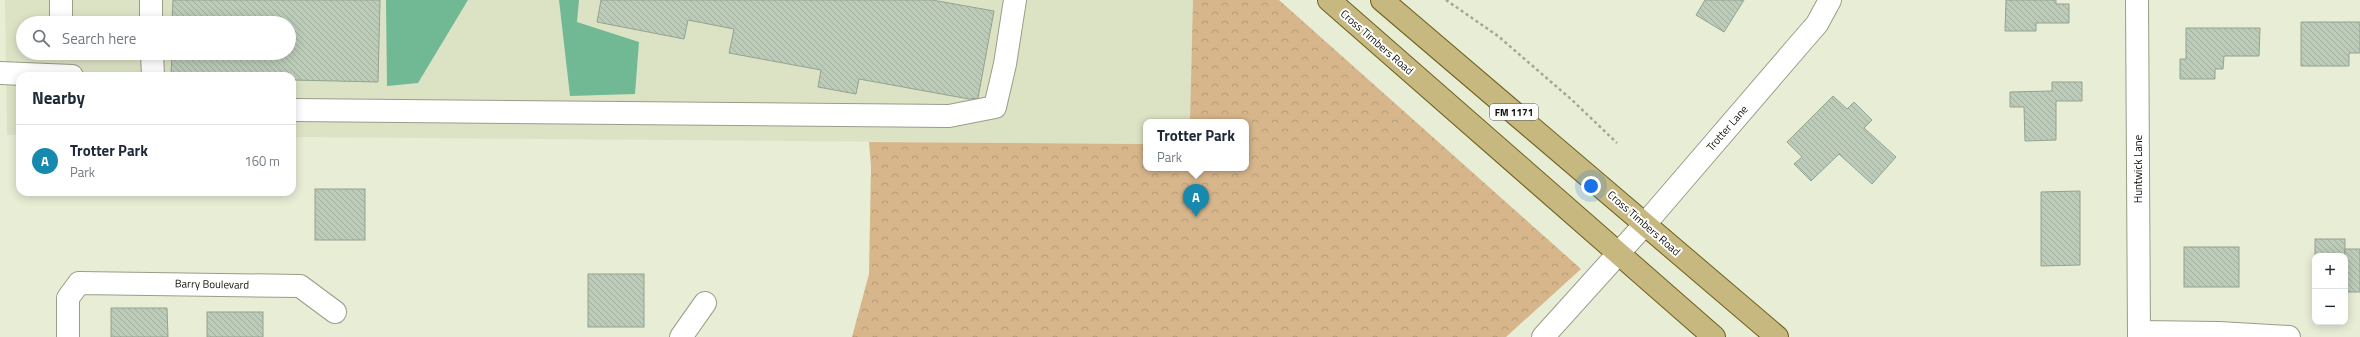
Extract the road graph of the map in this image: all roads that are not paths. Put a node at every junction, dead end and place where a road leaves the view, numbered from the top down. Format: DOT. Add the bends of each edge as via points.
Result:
graph roads {
  1 [pos="61,0"];
  2 [pos="151,0"];
  3 [pos="1015,0"];
  4 [pos="1329,0"];
  5 [pos="1382,0"];
  6 [pos="1830,0"];
  7 [pos="2137,0"];
  8 [pos="61,16"];
  9 [pos="151,16"];
  10 [pos="152,60"];
  11 [pos="153,72"];
  12 [pos="0,73"];
  13 [pos="16,74"];
  14 [pos="296,110"];
  15 [pos="1646,224"];
  16 [pos="1619,253"];
  17 [pos="704,303"];
  18 [pos="335,312"];
  19 [pos="2139,334"];
  20 [pos="68,337"];
  21 [pos="681,337"];
  22 [pos="1543,337"];
  23 [pos="1714,337"];
  24 [pos="1777,337"];
  25 [pos="2289,337"];
  1 -- 8 [label="street"];
  2 -- 9 [label="street"];
  3 -- 14 [label="street" via="995,107 949,116"];
  4 -- 16 [label="main road, Cross Timbers Road / FM 1171"];
  5 -- 15 [label="main road, Cross Timbers Road / FM 1171"];
  6 -- 15 [label="street, Trotter Lane" via="1816,24"];
  7 -- 19 [label="street, Huntwick Lane"];
  10 -- 11 [label="street"];
  12 -- 13 [label="street"];
  15 -- 16 [label="street, Trotter Lane"];
  15 -- 24 [label="main road, Cross Timbers Road / FM 1171"];
  16 -- 22 [label="street, Trotter Lane"];
  16 -- 23 [label="main road, Cross Timbers Road / FM 1171"];
  17 -- 21 [label="street"];
  18 -- 20 [label="street, Barry Boulevard" via="300,286 80,283 68,298"];
  19 -- 25 [label="street" via="2219,333"];
}
